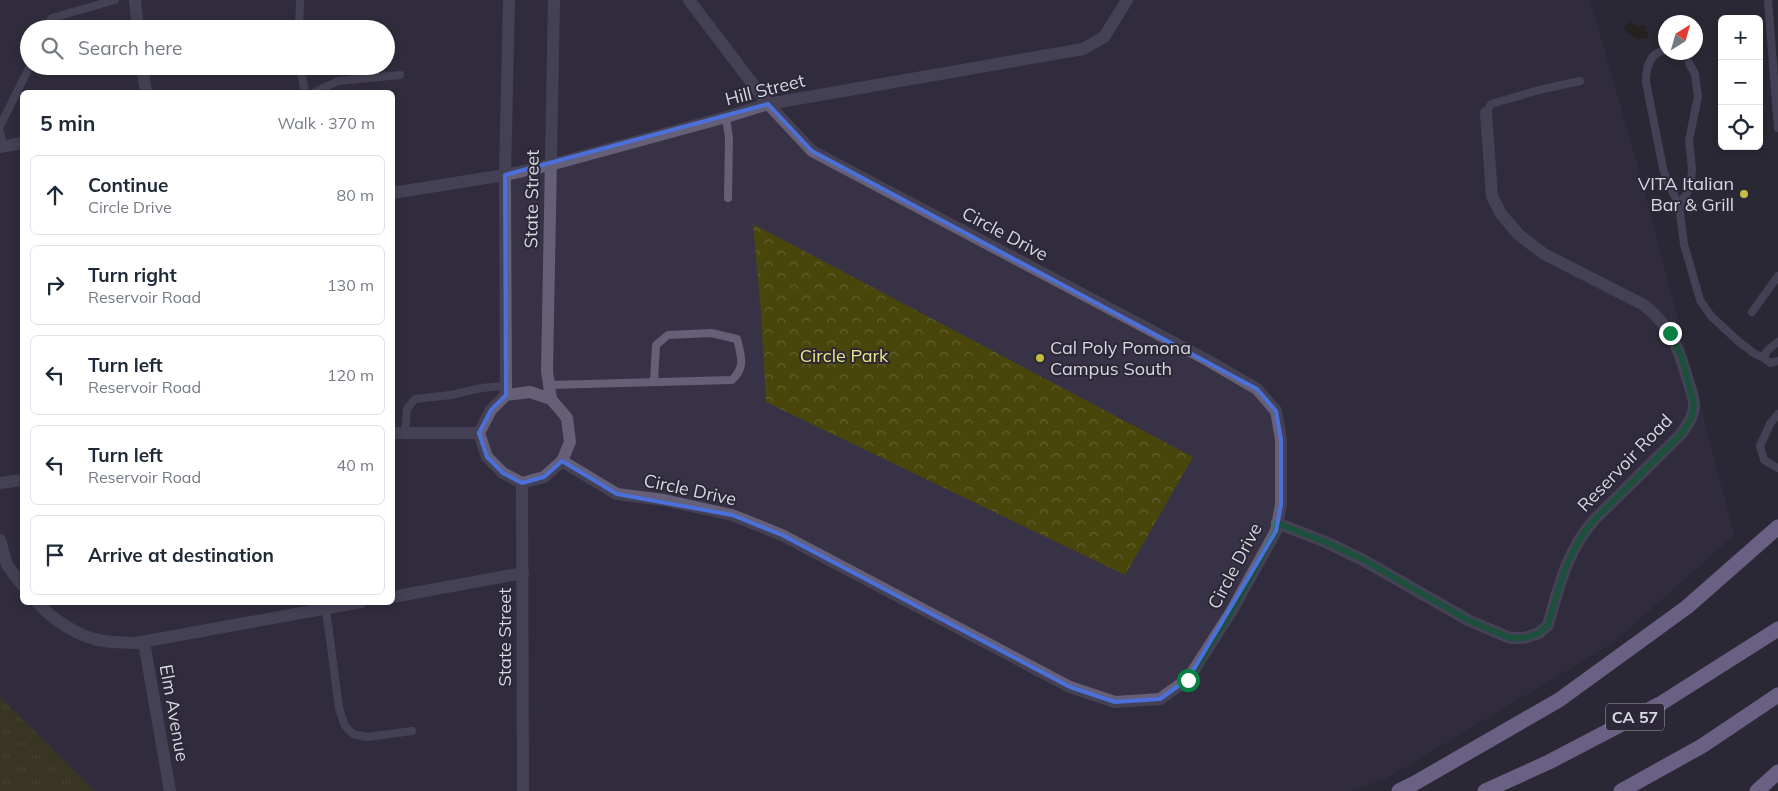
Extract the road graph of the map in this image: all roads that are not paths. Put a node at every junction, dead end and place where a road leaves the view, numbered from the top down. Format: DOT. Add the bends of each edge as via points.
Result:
graph roads {
  1 [pos="115,0"];
  2 [pos="135,0"];
  3 [pos="300,0"];
  4 [pos="509,0"];
  5 [pos="554,0"];
  6 [pos="689,0"];
  7 [pos="1127,0"];
  8 [pos="1768,0"];
  9 [pos="51,20"];
  10 [pos="137,20"];
  11 [pos="299,20"];
  12 [pos="1658,52"];
  13 [pos="1690,63"];
  14 [pos="25,75"];
  15 [pos="143,75"];
  16 [pos="302,75"];
  17 [pos="400,75"];
  18 [pos="1580,81"];
  19 [pos="146,90"];
  20 [pos="305,90"];
  21 [pos="319,90"];
  22 [pos="768,104"];
  23 [pos="3,112"];
  24 [pos="1486,113"];
  25 [pos="726,117"];
  26 [pos="0,126"];
  27 [pos="1778,128"];
  28 [pos="0,132"];
  29 [pos="20,143"];
  30 [pos="2,146"];
  31 [pos="550,165"];
  32 [pos="505,175"];
  33 [pos="395,193"];
  34 [pos="728,198"];
  35 [pos="1679,205"];
  36 [pos="1778,276"];
  37 [pos="1752,312"];
  38 [pos="1778,342"];
  39 [pos="1762,357"];
  40 [pos="1778,361"];
  41 [pos="654,382"];
  42 [pos="549,385"];
  43 [pos="506,391"];
  44 [pos="550,399"];
  45 [pos="1778,414"];
  46 [pos="399,433"];
  47 [pos="479,433"];
  48 [pos="562,461"];
  49 [pos="1778,468"];
  50 [pos="20,480"];
  51 [pos="0,483"];
  52 [pos="522,483"];
  53 [pos="1277,523"];
  54 [pos="1778,527"];
  55 [pos="0,540"];
  56 [pos="523,573"];
  57 [pos="20,582"];
  58 [pos="395,596"];
  59 [pos="40,605"];
  60 [pos="346,605"];
  61 [pos="326,609"];
  62 [pos="1778,629"];
  63 [pos="144,642"];
  64 [pos="1778,695"];
  65 [pos="412,731"];
  66 [pos="1778,772"];
  67 [pos="170,791"];
  68 [pos="523,791"];
  69 [pos="1398,791"];
  70 [pos="1485,791"];
  71 [pos="1621,791"];
  72 [pos="1757,791"];
  1 -- 9 [label="lane"];
  2 -- 10 [label="street"];
  3 -- 11 [label="lane"];
  4 -- 32 [label="street, State Street"];
  5 -- 31 [label="street, State Street"];
  6 -- 22 [label="street, Circle Drive"];
  7 -- 22 [label="street, Hill Street" via="1104,37 1083,49"];
  8 -- 27 [label="lane"];
  12 -- 35 [label="lane" via="1646,68 1646,82 1667,181"];
  13 -- 35 [label="lane" via="1698,96 1688,140 1691,181"];
  14 -- 23 [label="lane"];
  15 -- 19 [label="street"];
  16 -- 20 [label="lane"];
  17 -- 21 [label="lane" via="338,81"];
  18 -- 24 [label="lane" via="1491,104"];
  22 -- 25 [label="street, Hill Street"];
  22 -- 53 [label="street, Circle Drive" via="812,151 1257,389 1276,411 1281,439 1281,506"];
  23 -- 26 [label="lane"];
  24 -- 53 [label="street, Reservoir Road" via="1492,196 1501,214 1519,235 1544,254 1644,305 1657,315 1682,358 1694,405 1691,419 1681,434 1581,534 1570,555 1548,625 1539,633 1524,638 1510,638 1468,620 1364,560"];
  25 -- 31 [label="street, Hill Street"];
  25 -- 34 [label="lane"];
  28 -- 30 [label="lane"];
  29 -- 30 [label="street"];
  31 -- 32 [label="street, Hill Street"];
  31 -- 42 [label="street, State Street"];
  32 -- 33 [label="street, Hill Street"];
  32 -- 43 [label="street, State Street"];
  35 -- 39 [label="lane" via="1684,244 1700,300 1738,341"];
  36 -- 37 [label="lane"];
  38 -- 39 [label="lane"];
  39 -- 40 [label="lane" via="1770,363"];
  41 -- 41 [label="lane" via="732,380 740,373 742,358 737,339 711,333 668,335 656,345"];
  41 -- 42 [label="lane"];
  42 -- 44 [label="street, State Street"];
  43 -- 44 [label="street" via="530,392"];
  43 -- 46 [label="lane" via="481,388 451,396 412,400"];
  43 -- 47 [label="street"];
  44 -- 48 [label="street" via="567,418 570,442"];
  45 -- 49 [label="lane" via="1760,446 1764,460"];
  46 -- 47 [label="street"];
  47 -- 52 [label="street" via="487,457 503,473"];
  48 -- 52 [label="street" via="544,477"];
  48 -- 53 [label="street, Circle Drive" via="617,494 664,500 732,515 782,535 1070,687 1115,702 1160,699 1188,680 1231,612 1276,531"];
  50 -- 51 [label="street"];
  52 -- 56 [label="street, State Street"];
  54 -- 69 [label="highway" via="1687,607 1559,700"];
  55 -- 57 [label="street" via="7,565"];
  56 -- 58 [label="street"];
  56 -- 68 [label="street, State Street"];
  59 -- 63 [label="street" via="71,630 103,641"];
  60 -- 61 [label="street"];
  61 -- 63 [label="street"];
  61 -- 65 [label="lane" via="339,708 346,726 353,734 367,737"];
  62 -- 70 [label="highway, CA 57" via="1660,704 1550,762"];
  63 -- 67 [label="street, Elm Avenue"];
  64 -- 71 [label="highway" via="1702,746"];
  66 -- 72 [label="highway"];
}
